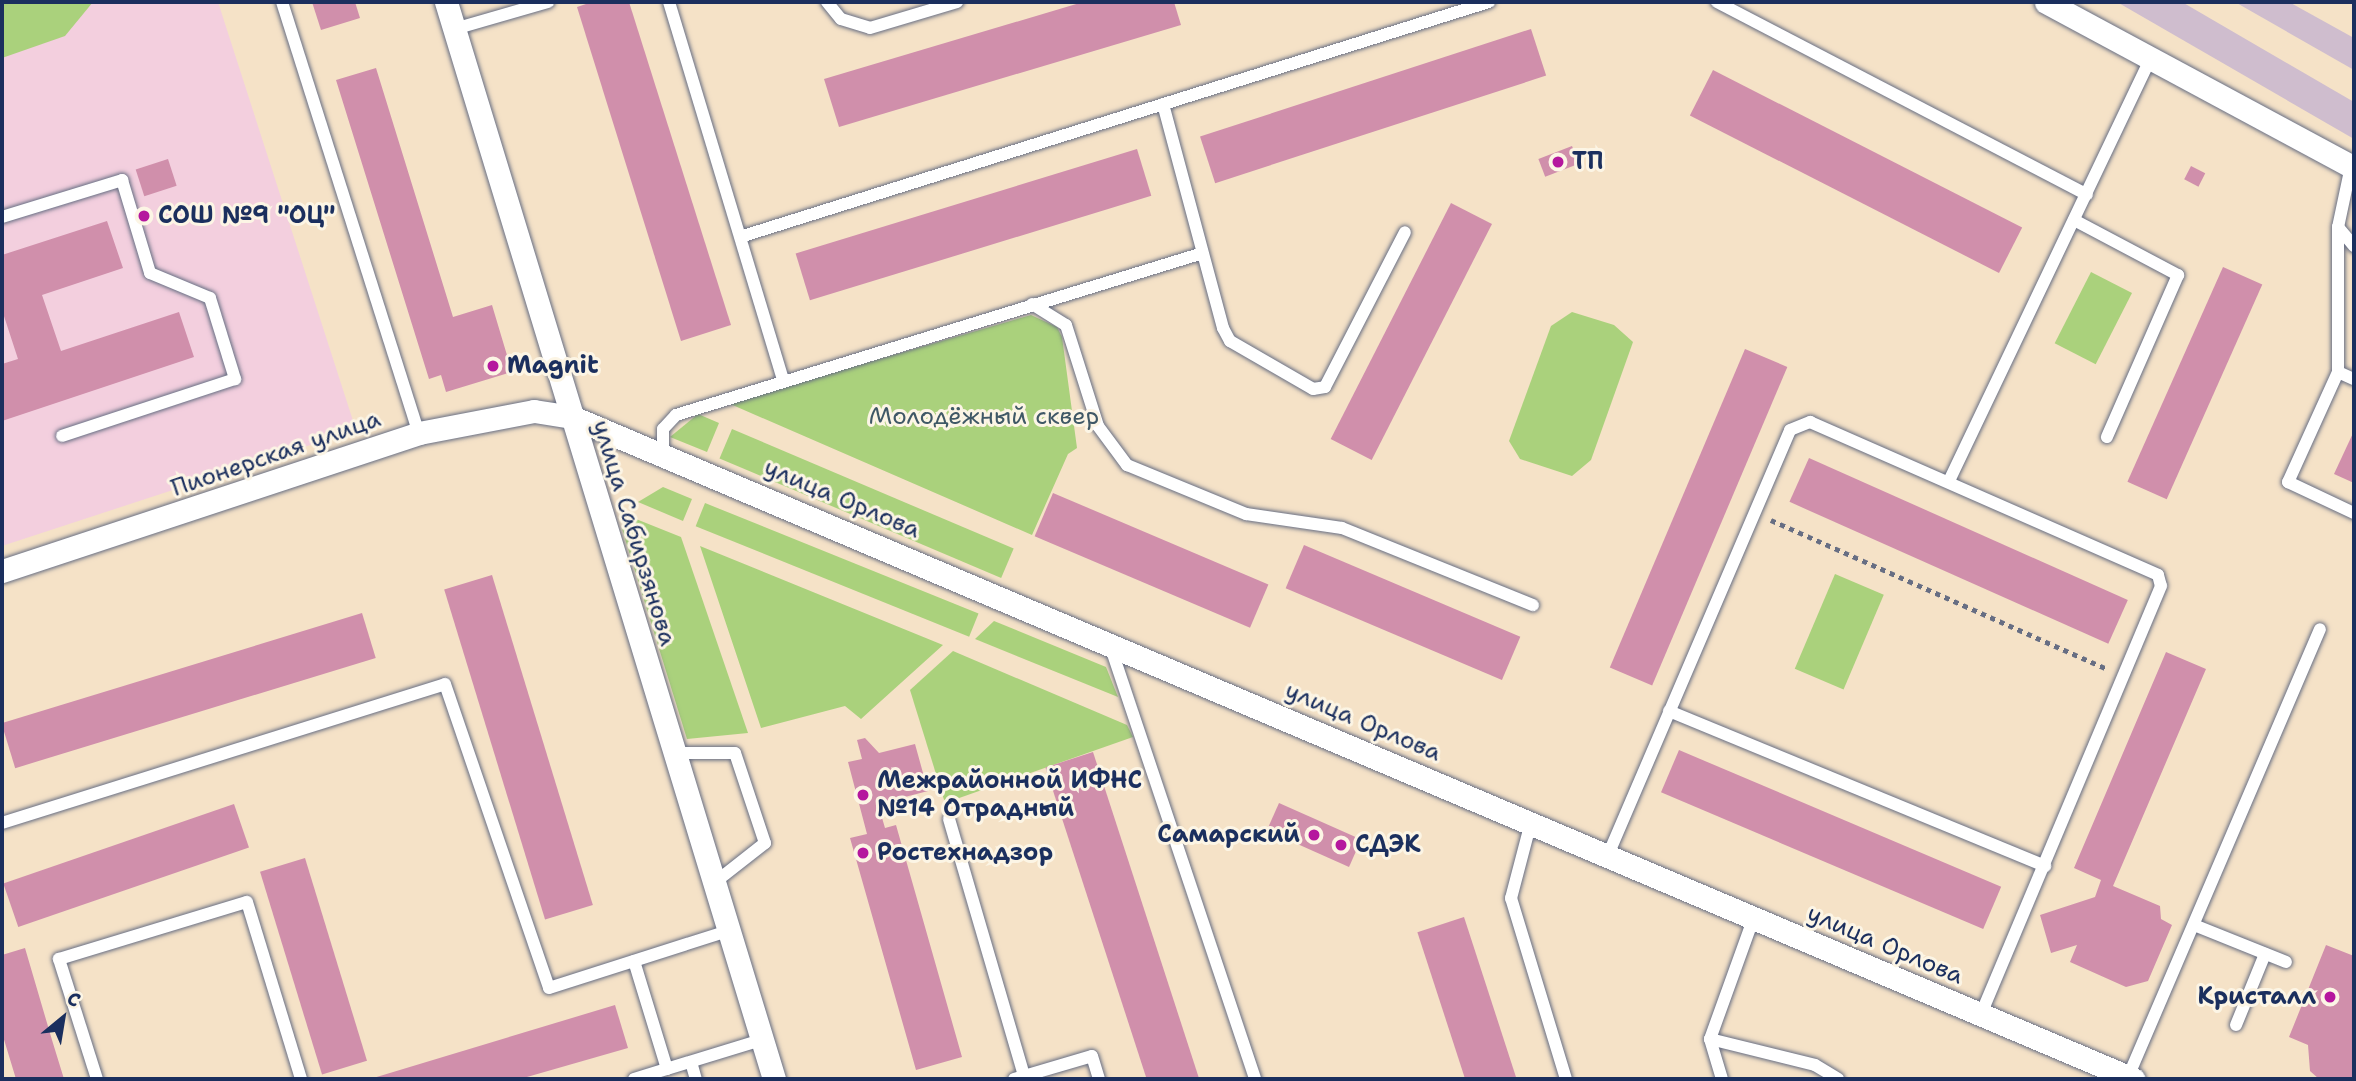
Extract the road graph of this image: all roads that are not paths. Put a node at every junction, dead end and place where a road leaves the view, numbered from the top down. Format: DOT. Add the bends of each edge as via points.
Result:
graph roads {
  1 [pos="282,2"];
  2 [pos="446,2"];
  3 [pos="548,2"];
  4 [pos="669,2"];
  5 [pos="827,2"];
  6 [pos="957,2"];
  7 [pos="1489,2"];
  8 [pos="1717,2"];
  9 [pos="1748,2"];
  10 [pos="2046,2"];
  11 [pos="1742,14"];
  12 [pos="454,29"];
  13 [pos="2150,59"];
  14 [pos="1163,104"];
  15 [pos="2351,166"];
  16 [pos="2087,195"];
  17 [pos="2,217"];
  18 [pos="2074,220"];
  19 [pos="2338,227"];
  20 [pos="1405,232"];
  21 [pos="743,236"];
  22 [pos="2354,246"];
  23 [pos="1203,253"];
  24 [pos="1032,304"];
  25 [pos="2339,372"];
  26 [pos="783,379"];
  27 [pos="2354,379"];
  28 [pos="572,416"];
  29 [pos="419,433"];
  30 [pos="62,436"];
  31 [pos="2107,437"];
  32 [pos="663,451"];
  33 [pos="1949,481"];
  34 [pos="2354,513"];
  35 [pos="2,571"];
  36 [pos="1533,605"];
  37 [pos="2320,628"];
  38 [pos="1108,641"];
  39 [pos="1669,711"];
  40 [pos="674,753"];
  41 [pos="949,819"];
  42 [pos="1531,822"];
  43 [pos="2,823"];
  44 [pos="1608,855"];
  45 [pos="2045,866"];
  46 [pos="714,883"];
  47 [pos="1754,918"];
  48 [pos="2194,925"];
  49 [pos="728,930"];
  50 [pos="2265,954"];
  51 [pos="634,961"];
  52 [pos="2286,962"];
  53 [pos="1981,1014"];
  54 [pos="2236,1025"];
  55 [pos="1710,1039"];
  56 [pos="761,1040"];
  57 [pos="691,1062"];
  58 [pos="667,1069"];
  59 [pos="1019,1078"];
  60 [pos="2130,1078"];
  61 [pos="97,1079"];
  62 [pos="301,1079"];
  63 [pos="634,1079"];
  64 [pos="696,1079"];
  65 [pos="774,1079"];
  66 [pos="1099,1079"];
  67 [pos="1255,1079"];
  68 [pos="1566,1079"];
  69 [pos="1722,1079"];
  70 [pos="1838,1079"];
  1 -- 29 [label="lane"];
  2 -- 12 [label="street, улица Сабирзянова"];
  3 -- 12 [label="lane"];
  4 -- 21 [label="lane"];
  5 -- 6 [label="lane" via="841,19 870,28"];
  7 -- 14 [label="lane"];
  8 -- 11 [label="lane"];
  9 -- 11 [label="lane"];
  10 -- 13 [label="street"];
  11 -- 16 [label="lane"];
  12 -- 28 [label="street, улица Сабирзянова"];
  13 -- 15 [label="street"];
  13 -- 16 [label="lane"];
  14 -- 21 [label="lane"];
  14 -- 23 [label="lane"];
  15 -- 19 [label="lane"];
  16 -- 18 [label="lane"];
  17 -- 30 [label="lane" via="122,180 150,273 210,298 235,379"];
  18 -- 31 [label="lane" via="2178,275"];
  18 -- 33 [label="lane"];
  19 -- 22 [label="lane"];
  19 -- 25 [label="lane"];
  20 -- 23 [label="lane" via="1325,387 1313,389 1230,341"];
  21 -- 26 [label="lane"];
  23 -- 24 [label="lane"];
  24 -- 26 [label="lane"];
  24 -- 36 [label="lane" via="1066,325 1098,426 1127,465 1246,514 1342,528"];
  25 -- 27 [label="lane"];
  25 -- 34 [label="lane" via="2288,482"];
  26 -- 32 [label="lane" via="676,415 663,429"];
  28 -- 29 [label="street, Пионерская улица" via="534,411"];
  28 -- 32 [label="street, улица Орлова"];
  28 -- 40 [label="street, улица Сабирзянова"];
  29 -- 35 [label="street, Пионерская улица"];
  32 -- 38 [label="street, улица Орлова"];
  33 -- 39 [label="lane" via="1810,422 1790,430"];
  33 -- 45 [label="lane" via="2158,575 2161,586"];
  37 -- 48 [label="lane"];
  38 -- 42 [label="street, улица Орлова"];
  38 -- 67 [label="lane"];
  39 -- 44 [label="lane"];
  39 -- 45 [label="lane"];
  40 -- 46 [label="street, улица Сабирзянова"];
  40 -- 46 [label="lane" via="735,753 765,842"];
  41 -- 59 [label="lane"];
  42 -- 44 [label="street, улица Орлова"];
  42 -- 68 [label="lane" via="1511,898"];
  43 -- 51 [label="lane" via="445,684 549,988"];
  44 -- 47 [label="street, улица Орлова"];
  45 -- 53 [label="lane"];
  46 -- 49 [label="street, улица Сабирзянова"];
  47 -- 53 [label="street, улица Орлова"];
  47 -- 55 [label="lane"];
  48 -- 50 [label="lane"];
  48 -- 60 [label="lane"];
  49 -- 51 [label="lane"];
  49 -- 56 [label="street, улица Сабирзянова"];
  50 -- 52 [label="lane"];
  50 -- 54 [label="lane"];
  51 -- 58 [label="lane"];
  53 -- 60 [label="street, улица Орлова"];
  55 -- 69 [label="lane"];
  55 -- 70 [label="lane" via="1815,1065"];
  56 -- 57 [label="lane"];
  56 -- 65 [label="street, улица Сабирзянова"];
  57 -- 58 [label="lane"];
  57 -- 64 [label="lane"];
  58 -- 63 [label="lane"];
  59 -- 66 [label="lane" via="1092,1056"];
  61 -- 62 [label="lane" via="59,959 247,902"];
}
